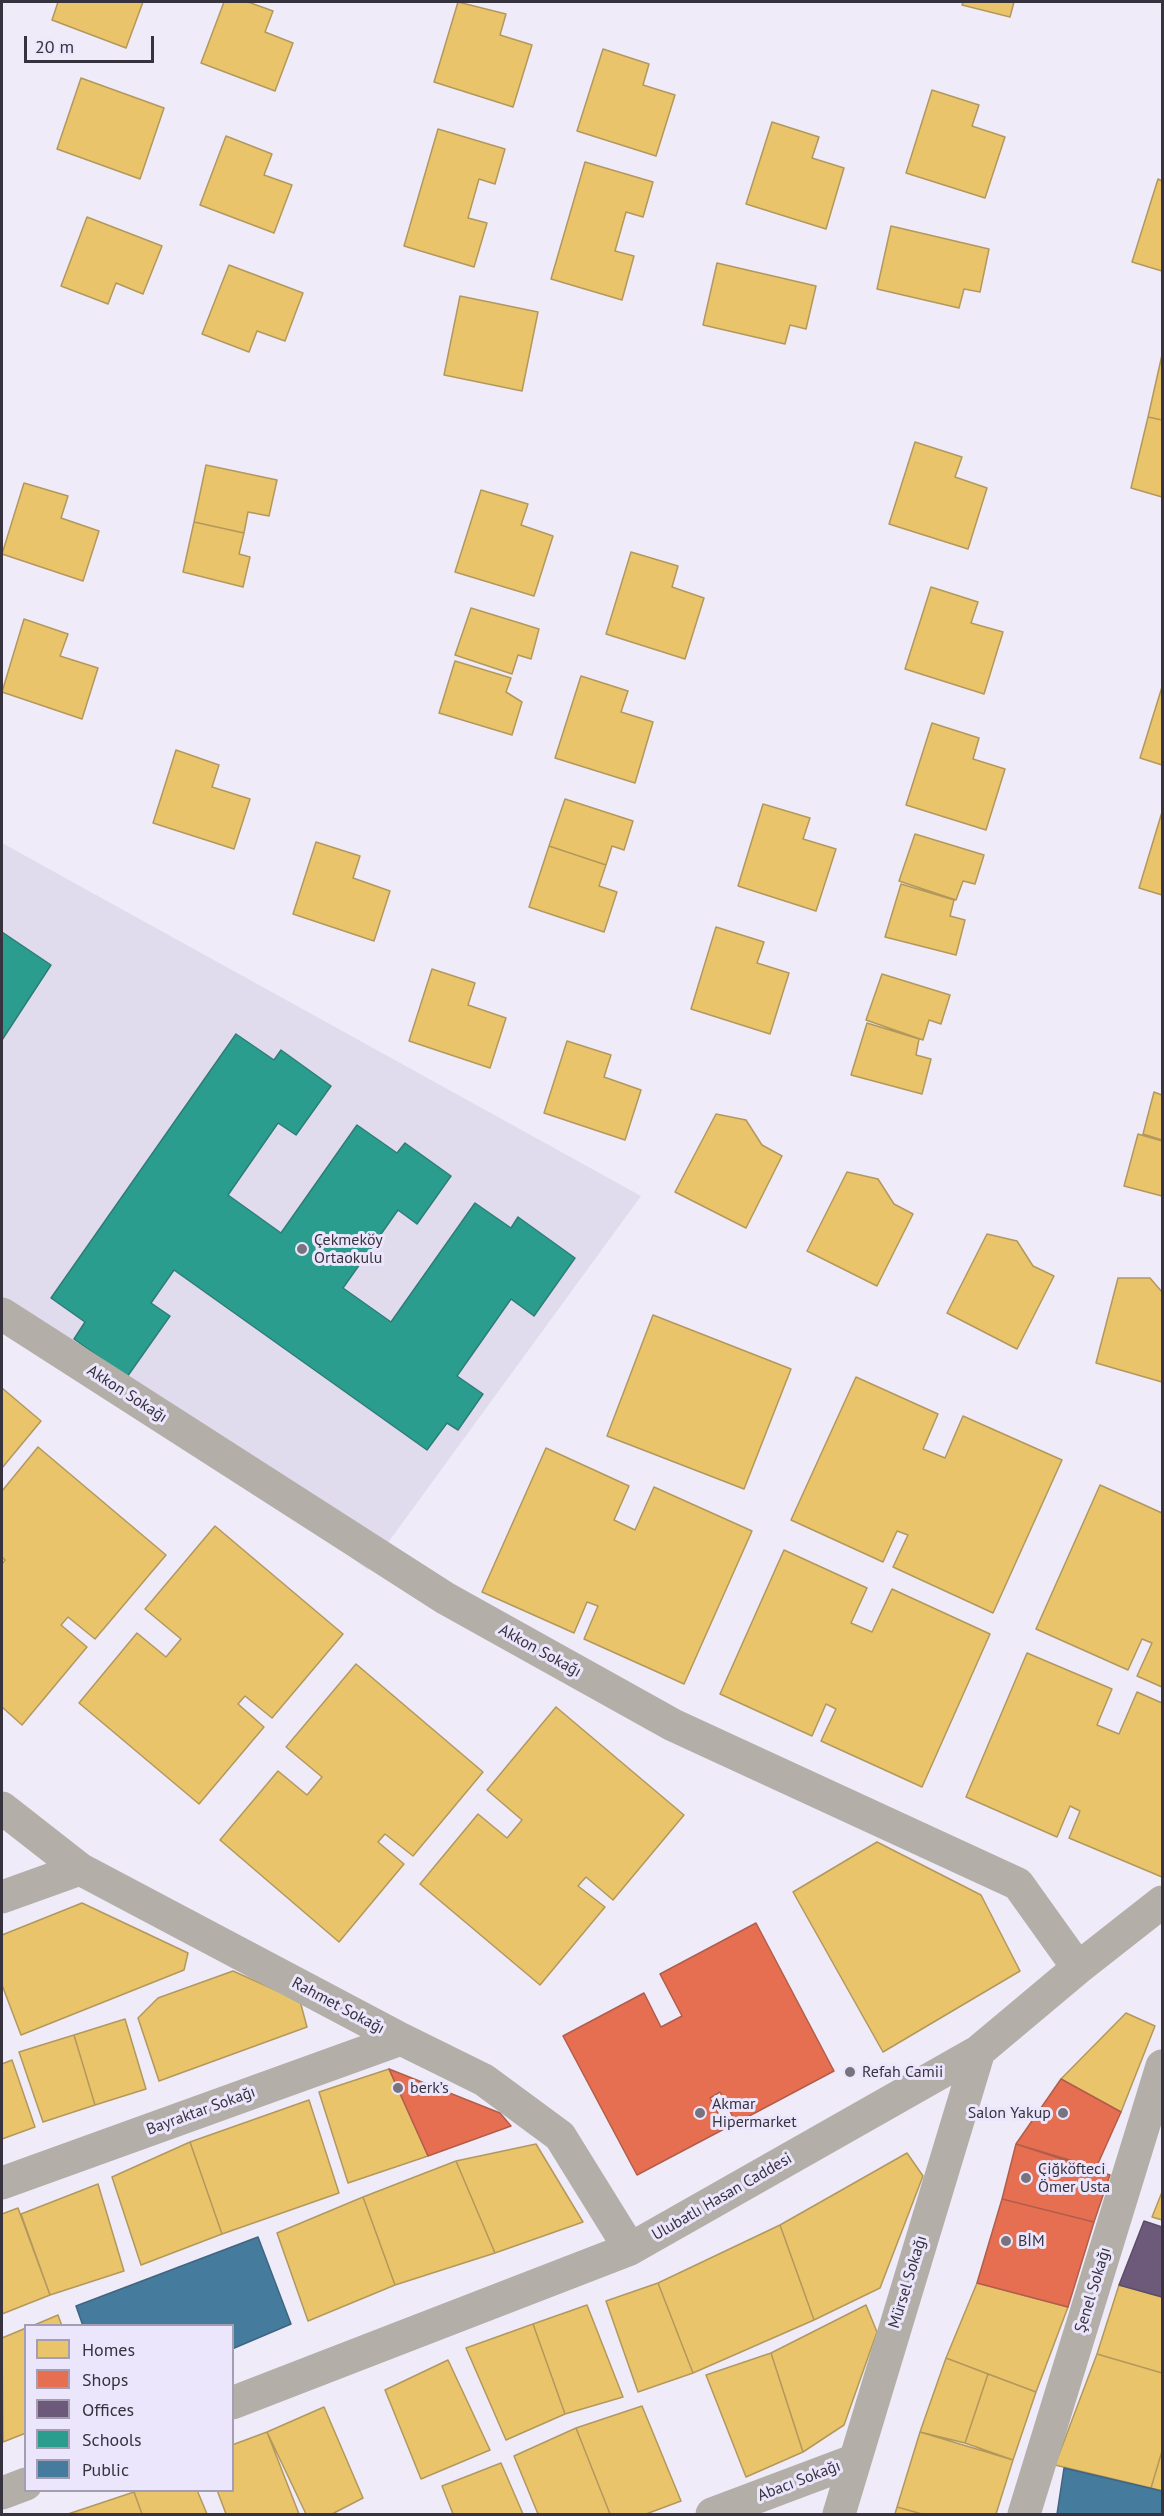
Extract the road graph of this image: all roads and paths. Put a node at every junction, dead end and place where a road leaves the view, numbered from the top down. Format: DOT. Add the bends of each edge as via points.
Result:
graph roads {
  1 [pos="2,1314"];
  2 [pos="2,1808"];
  3 [pos="80,1869"];
  4 [pos="2,1897"];
  5 [pos="1162,1902"];
  6 [pos="1078,1968"];
  7 [pos="401,2039"];
  8 [pos="979,2051"];
  9 [pos="1162,2066"];
  10 [pos="2,2183"];
  11 [pos="630,2249"];
  12 [pos="234,2402"];
  13 [pos="853,2461"];
  14 [pos="24,2485"];
  15 [pos="2,2493"];
  16 [pos="712,2514"];
  17 [pos="839,2514"];
  18 [pos="1024,2514"];
  1 -- 6 [label="street, Akkon Sokağı" via="445,1598 674,1725 1018,1884"];
  2 -- 3 [label="street, Rahmet Sokağı"];
  3 -- 4 [label="street"];
  3 -- 7 [label="street, Rahmet Sokağı"];
  5 -- 6 [label="street, Ulubatlı Hasan Caddesi"];
  6 -- 8 [label="street, Ulubatlı Hasan Caddesi"];
  7 -- 10 [label="street, Bayraktar Sokağı"];
  7 -- 11 [label="street, Rahmet Sokağı" via="484,2080 560,2136"];
  8 -- 11 [label="street, Ulubatlı Hasan Caddesi"];
  8 -- 13 [label="street, Mürsel Sokağı"];
  9 -- 18 [label="street, Şenel Sokağı"];
  11 -- 12 [label="street, Ulubatlı Hasan Caddesi"];
  13 -- 16 [label="street, Abacı Sokağı"];
  13 -- 17 [label="street, Mürsel Sokağı"];
  14 -- 15 [label="street"];
}
